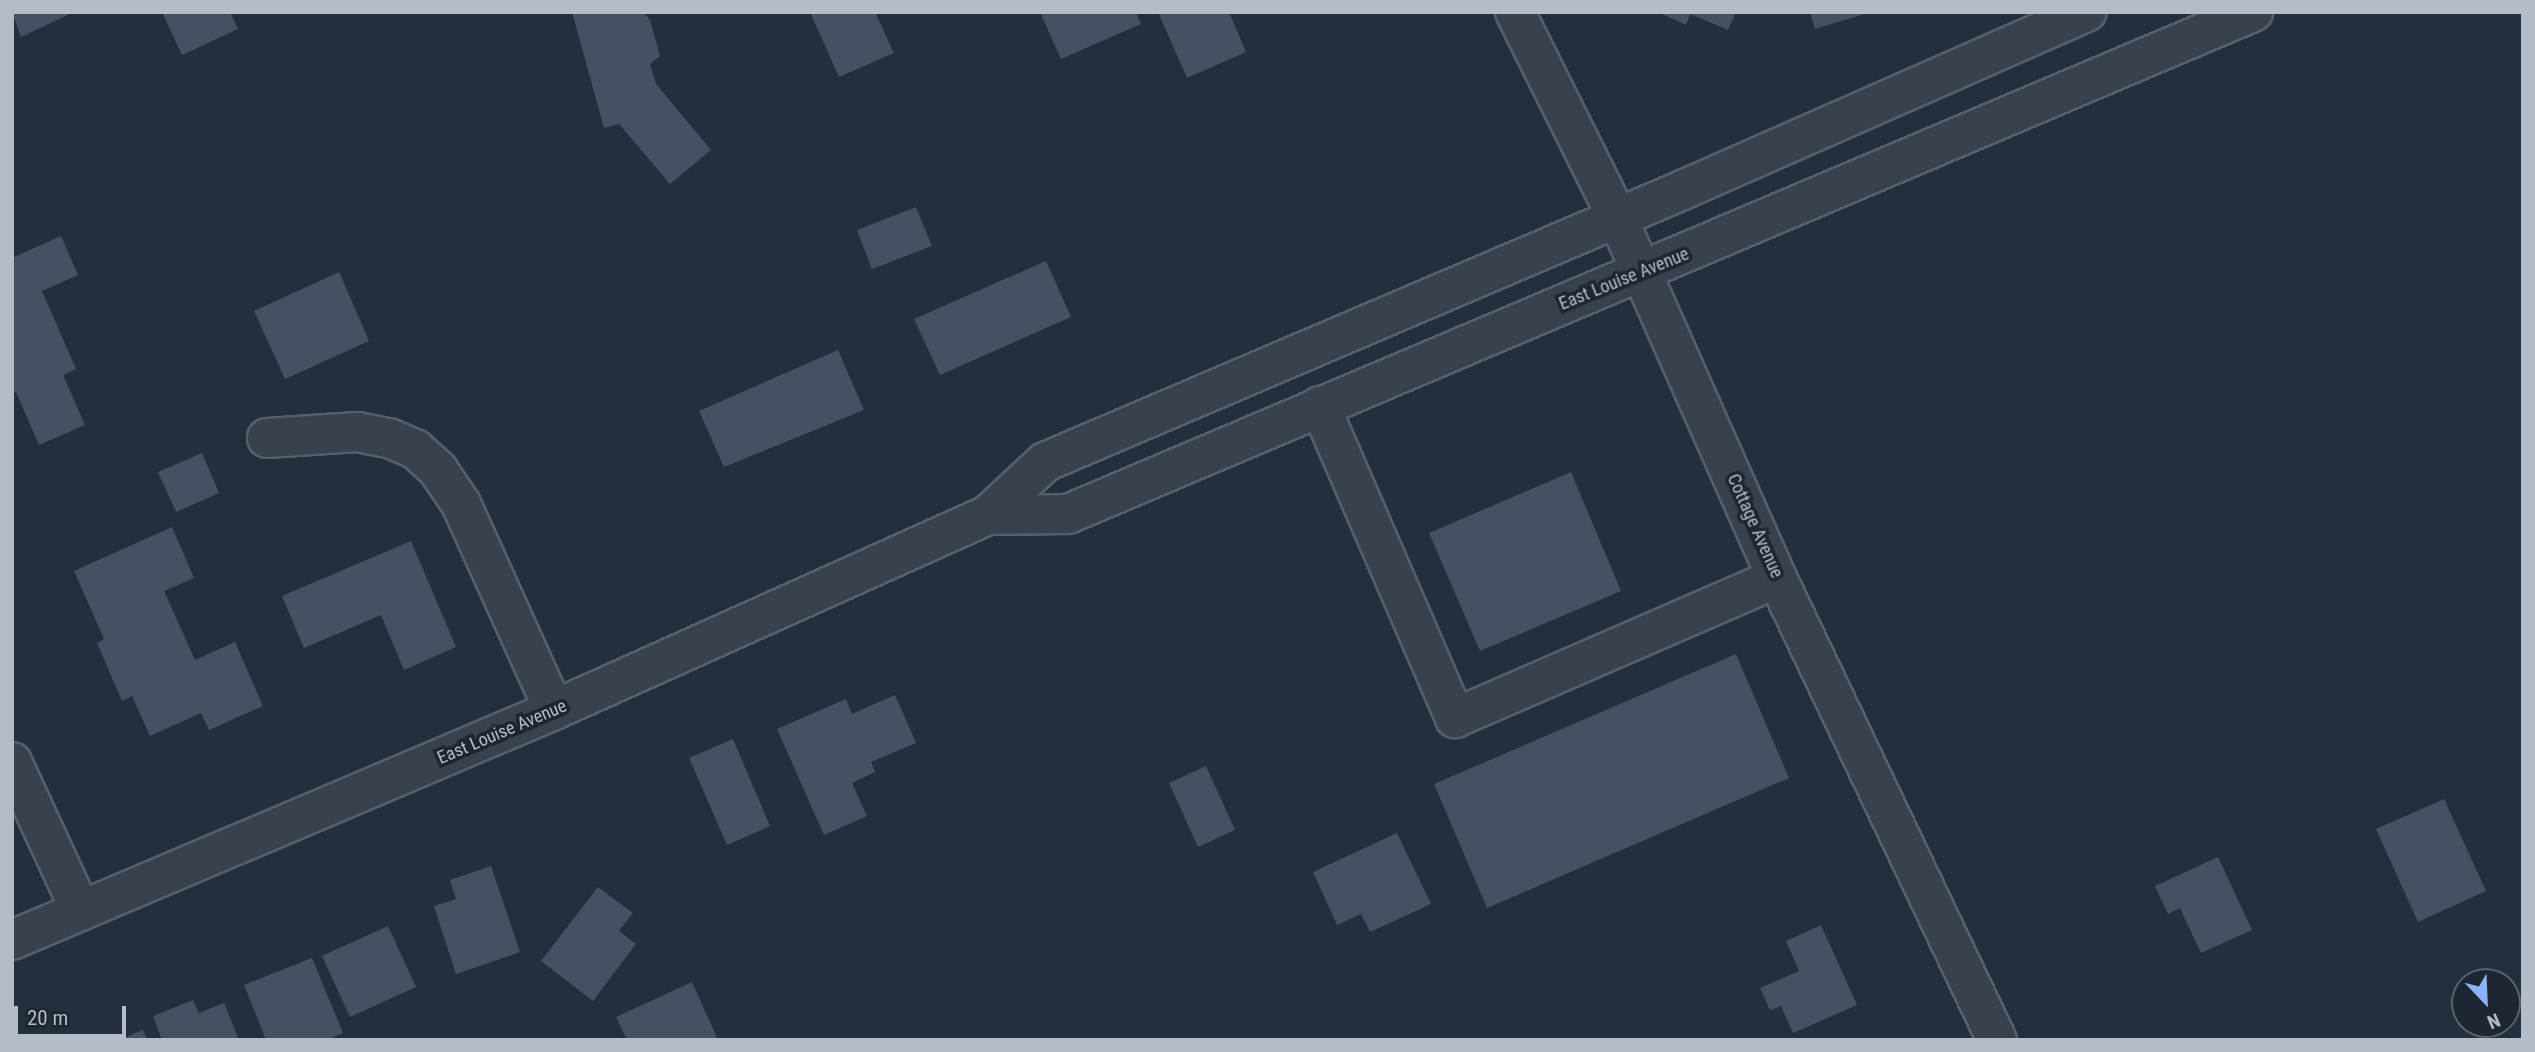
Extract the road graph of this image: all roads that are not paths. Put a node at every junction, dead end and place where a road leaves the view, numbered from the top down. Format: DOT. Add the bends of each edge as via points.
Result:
graph roads {
  1 [pos="1515,12"];
  2 [pos="2087,12"];
  3 [pos="2253,12"];
  4 [pos="1617,217"];
  5 [pos="1643,271"];
  6 [pos="1320,406"];
  7 [pos="267,438"];
  8 [pos="988,515"];
  9 [pos="1777,578"];
  10 [pos="554,710"];
  11 [pos="12,762"];
  12 [pos="81,911"];
  13 [pos="12,940"];
  14 [pos="1997,1040"];
  1 -- 4 [label="street, Cottage Avenue"];
  2 -- 4 [label="street, East Louise Avenue"];
  3 -- 5 [label="street, East Louise Avenue"];
  4 -- 5 [label="street, Cottage Avenue"];
  4 -- 8 [label="street, East Louise Avenue" via="1045,462"];
  5 -- 6 [label="street, East Louise Avenue"];
  5 -- 9 [label="street, Cottage Avenue"];
  6 -- 8 [label="street, East Louise Avenue" via="1068,514"];
  6 -- 9 [label="street" via="1455,718"];
  7 -- 10 [label="street" via="357,432 415,449 438,470 461,504"];
  8 -- 10 [label="street, East Louise Avenue"];
  9 -- 14 [label="street, Cottage Avenue"];
  10 -- 12 [label="street, East Louise Avenue"];
  11 -- 12 [label="street"];
  12 -- 13 [label="street, East Louise Avenue"];
}
